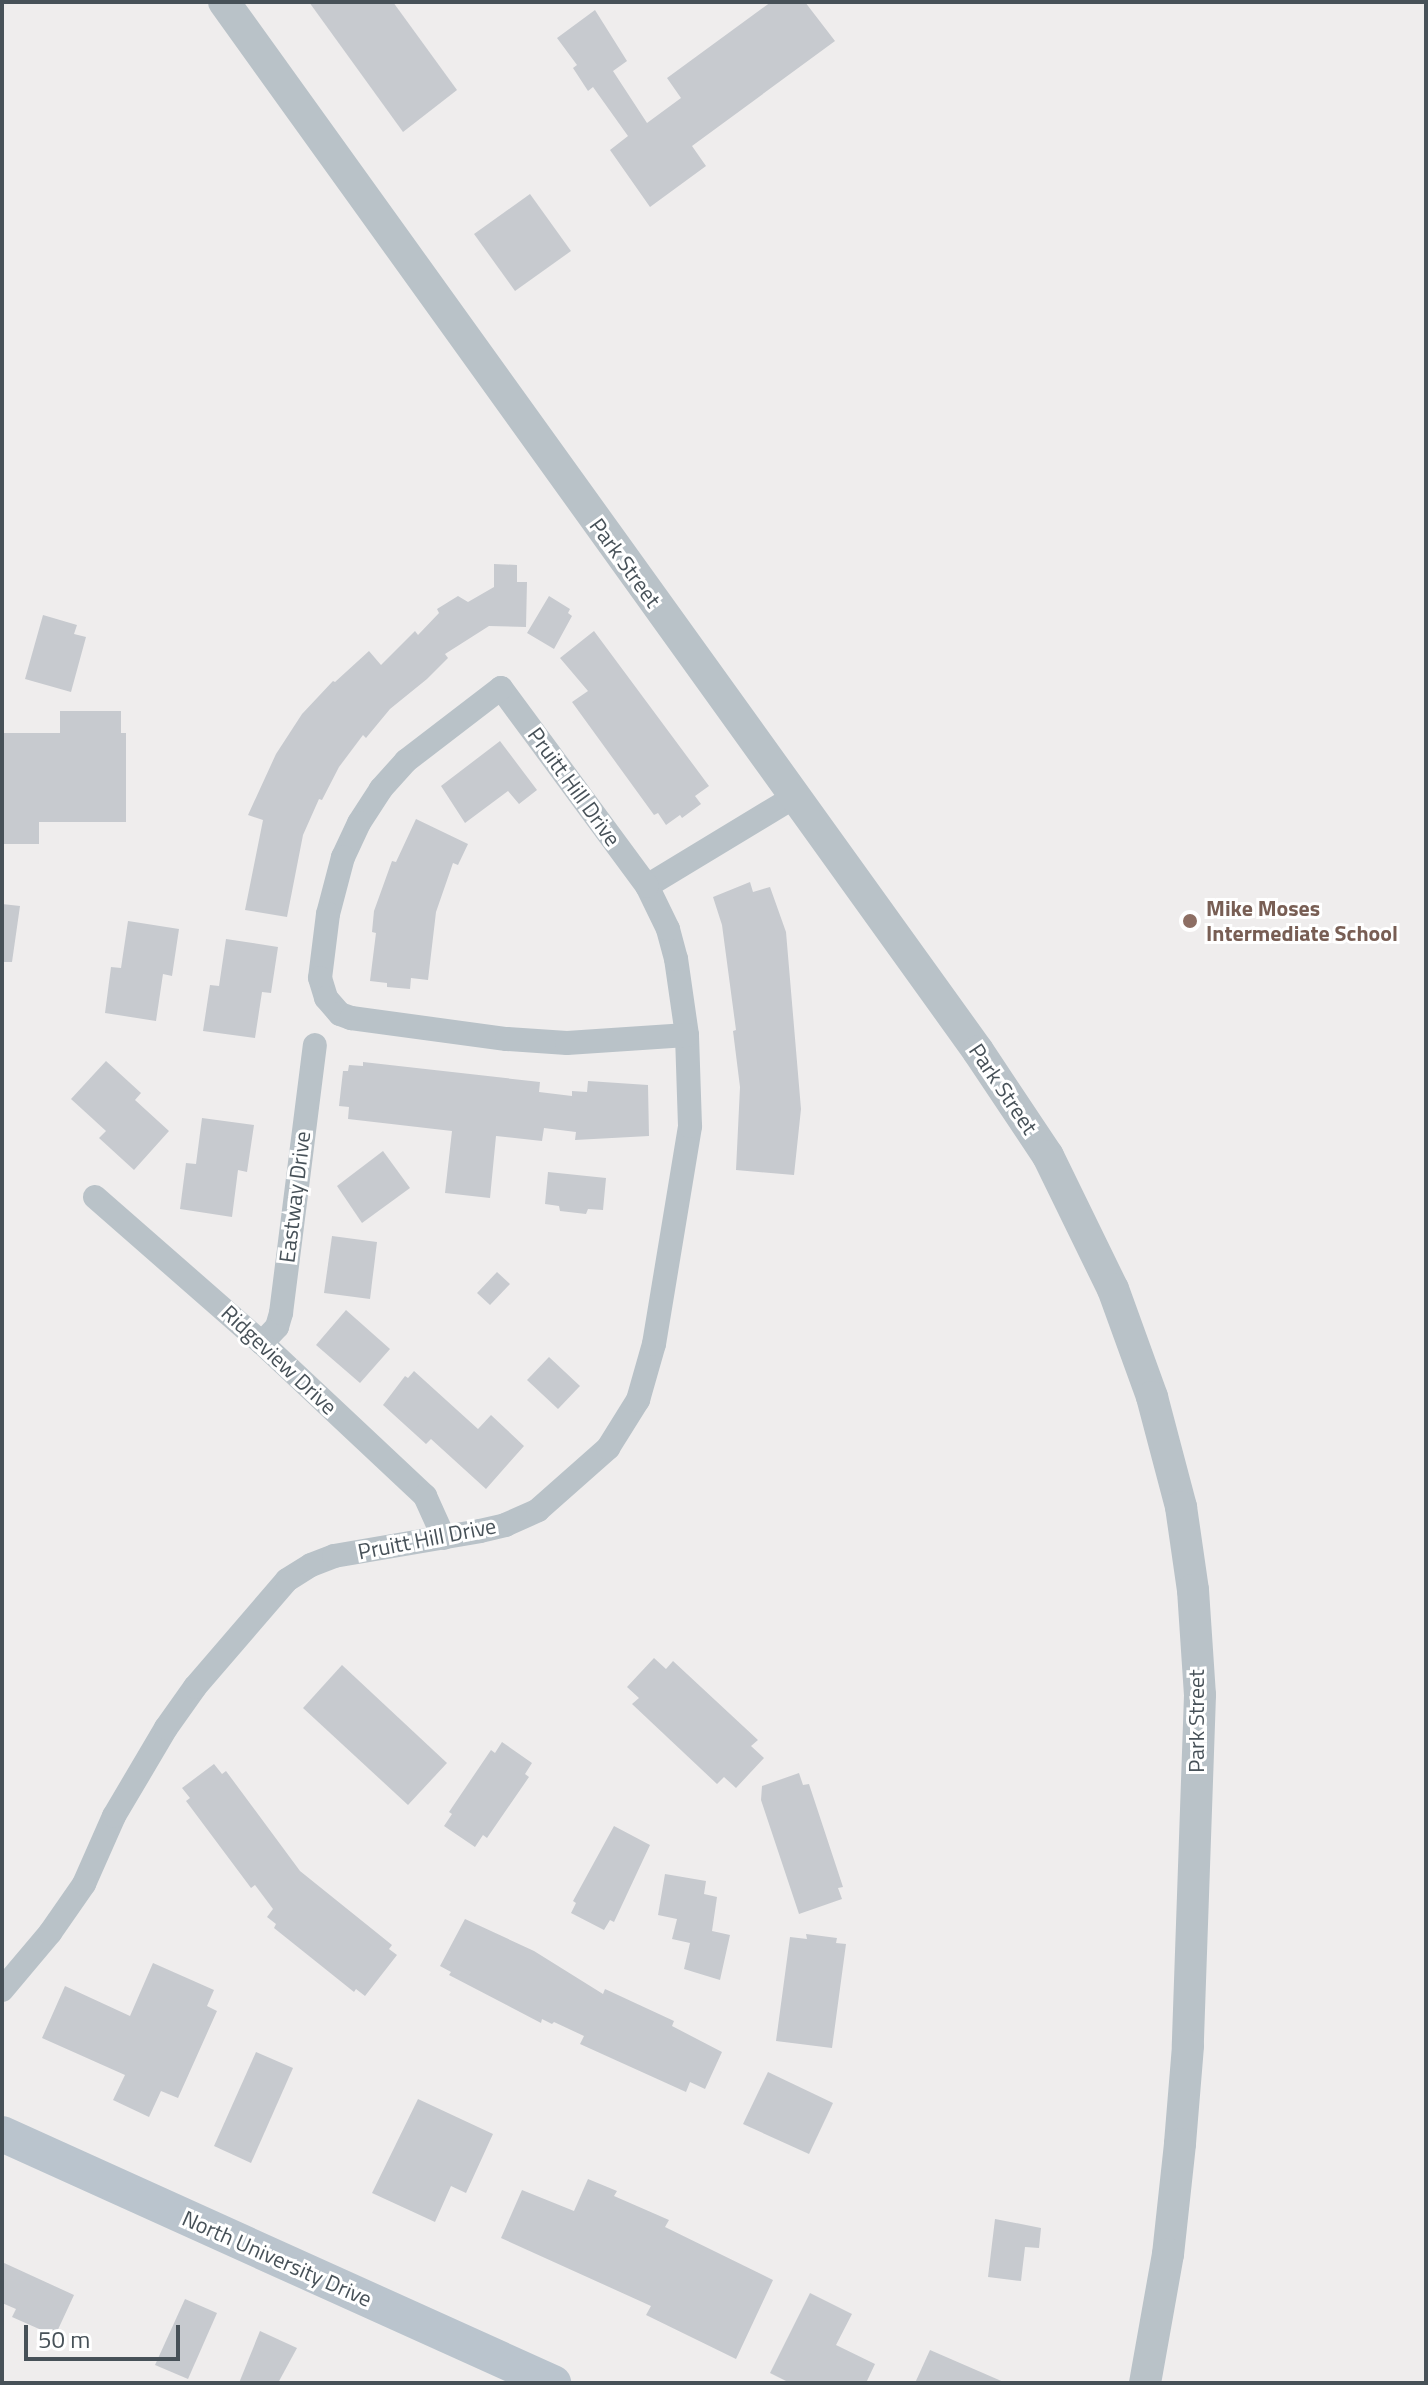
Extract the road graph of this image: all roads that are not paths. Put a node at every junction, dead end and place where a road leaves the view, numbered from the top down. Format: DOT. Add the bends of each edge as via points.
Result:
graph roads {
  1 [pos="224,2"];
  2 [pos="794,797"];
  3 [pos="647,886"];
  4 [pos="687,1035"];
  5 [pos="315,1045"];
  6 [pos="95,1197"];
  7 [pos="262,1343"];
  8 [pos="444,1538"];
  9 [pos="2,1990"];
  10 [pos="2,2134"];
  11 [pos="553,2383"];
  12 [pos="1145,2383"];
  1 -- 2 [label="street, Park Street"];
  2 -- 3 [label="street"];
  2 -- 12 [label="street, Park Street" via="1048,1156 1113,1289 1152,1397 1181,1507 1200,1695 1188,2046 1168,2254"];
  3 -- 4 [label="street, Pruitt Hill Drive" via="668,929"];
  3 -- 4 [label="street, Pruitt Hill Drive" via="501,688 406,761 359,823 343,857 328,914 320,978 326,998 351,1018 567,1043"];
  4 -- 8 [label="street, Pruitt Hill Drive" via="692,1097 686,1157 654,1344 638,1400 608,1448 538,1510 505,1525"];
  5 -- 7 [label="street, Eastway Drive" via="281,1313 277,1327"];
  6 -- 7 [label="street, Ridgeview Drive"];
  7 -- 8 [label="street, Ridgeview Drive" via="425,1496"];
  8 -- 9 [label="street, Pruitt Hill Drive" via="334,1556 287,1580 173,1718 121,1804 79,1893"];
  10 -- 11 [label="main road, North University Drive"];
}
